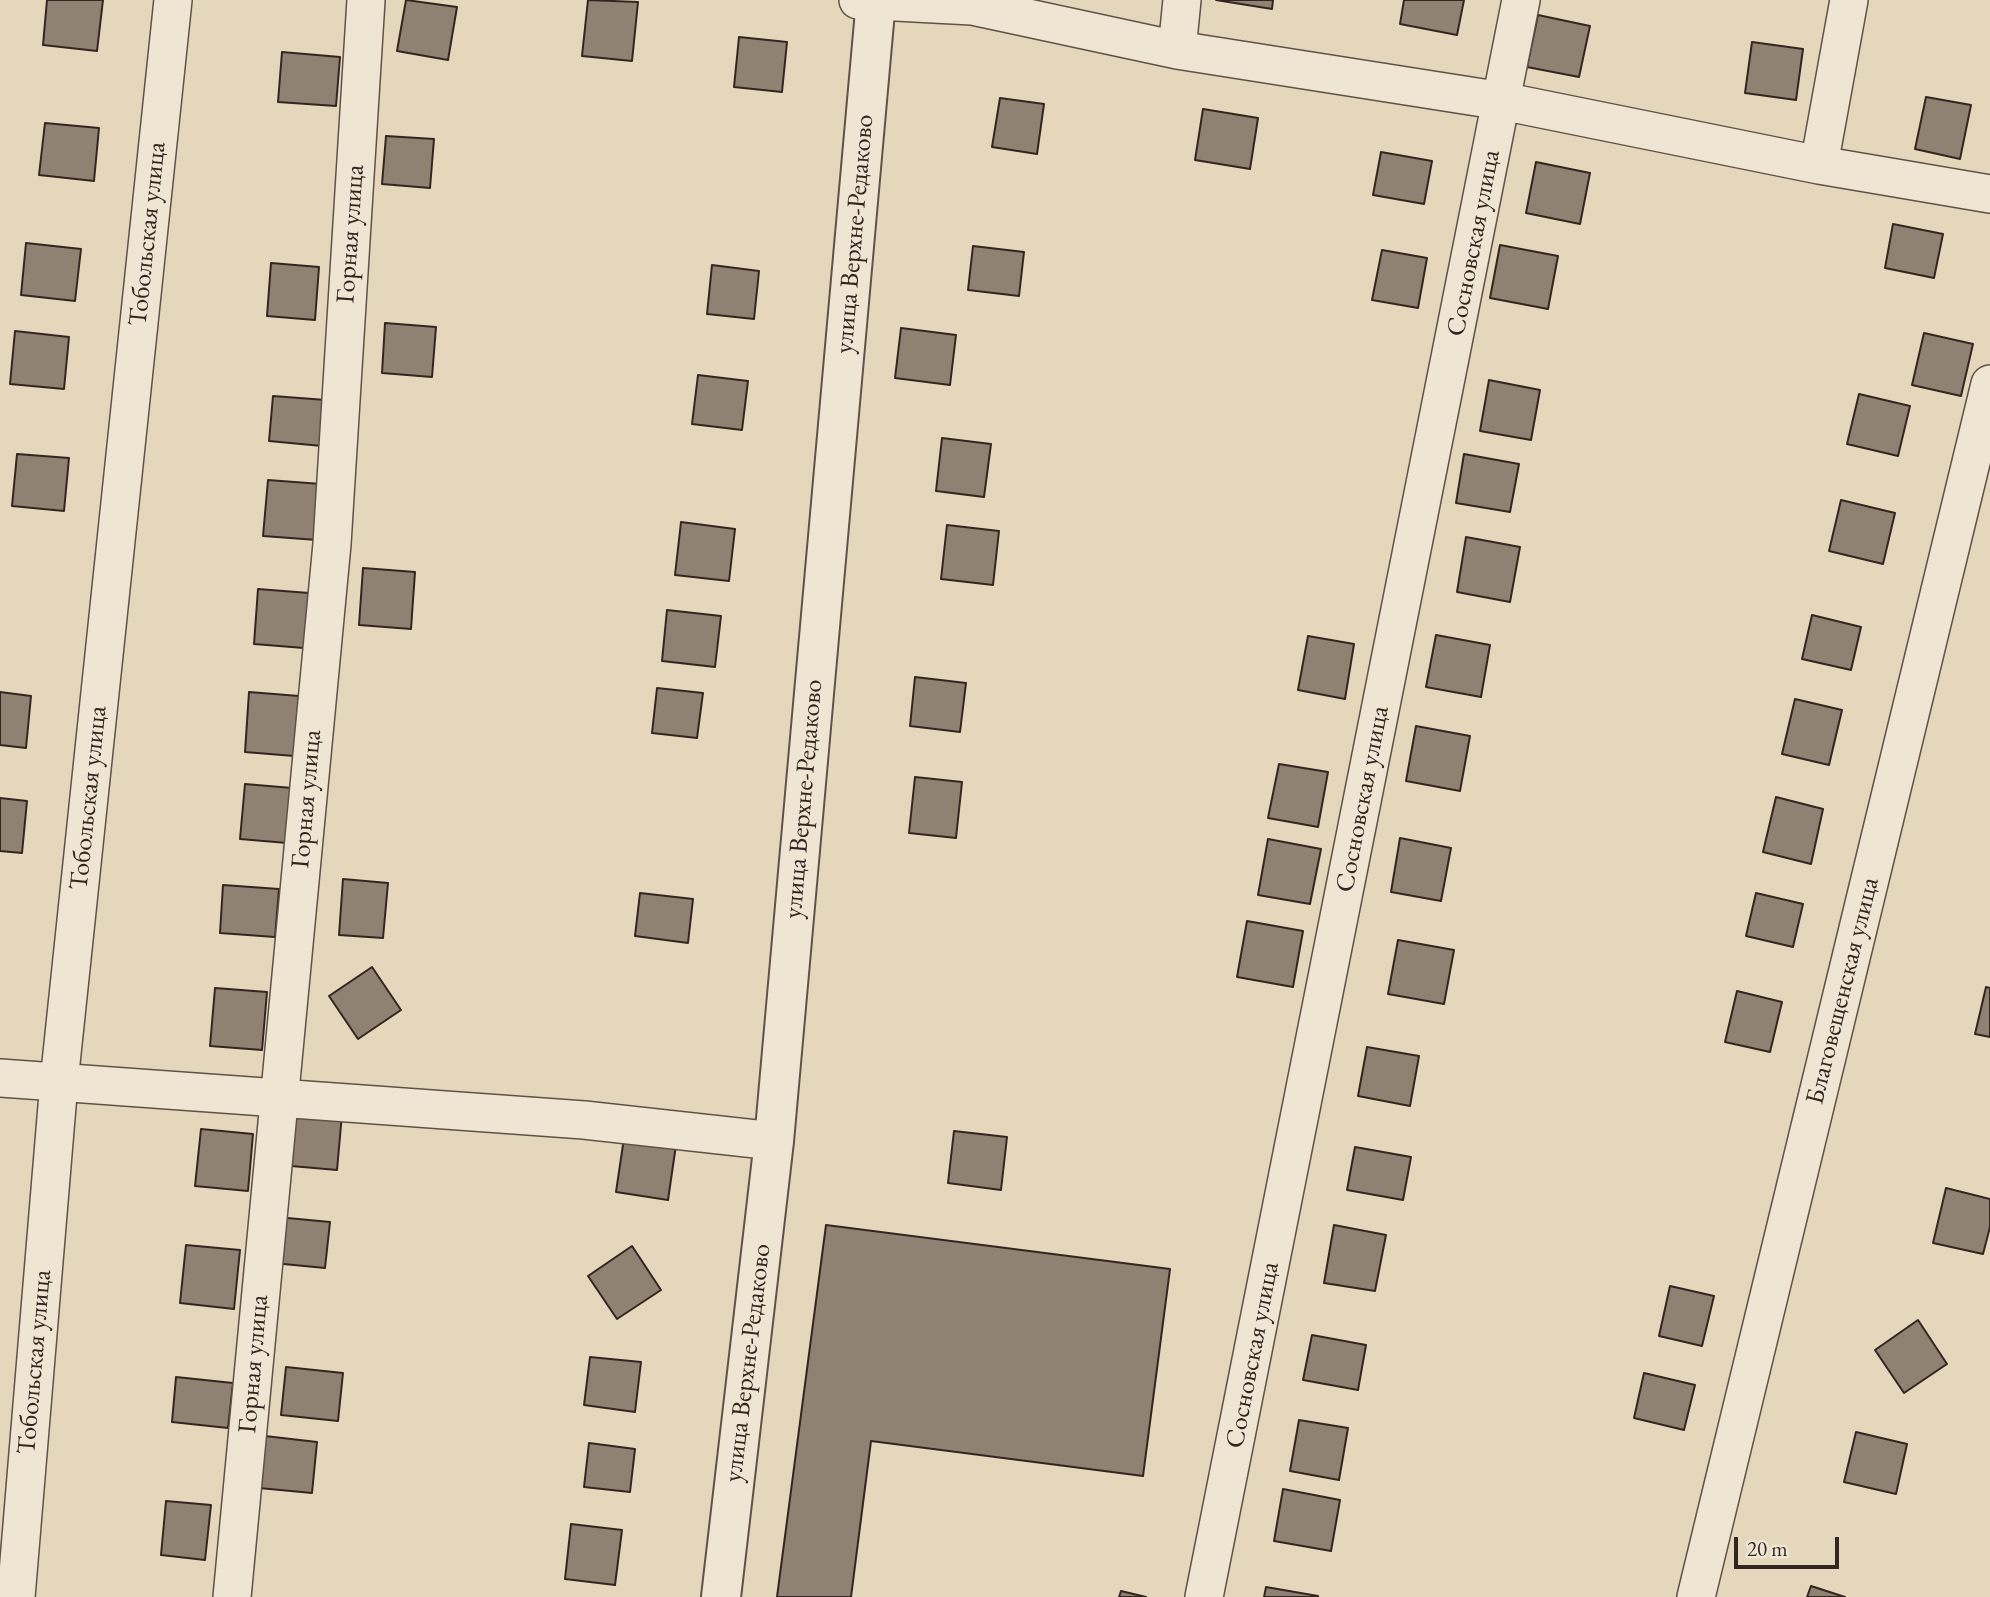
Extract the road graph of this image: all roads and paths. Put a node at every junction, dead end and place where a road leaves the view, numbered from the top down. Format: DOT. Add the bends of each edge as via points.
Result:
graph roads {
  1 [pos="173,0"];
  2 [pos="366,0"];
  3 [pos="1182,0"];
  4 [pos="1521,0"];
  5 [pos="1849,0"];
  6 [pos="870,1"];
  7 [pos="1177,50"];
  8 [pos="1502,101"];
  9 [pos="1819,165"];
  10 [pos="1990,194"];
  11 [pos="1990,384"];
  12 [pos="0,1078"];
  13 [pos="59,1082"];
  14 [pos="279,1097"];
  15 [pos="774,1141"];
  16 [pos="16,1597"];
  17 [pos="232,1597"];
  18 [pos="720,1597"];
  19 [pos="1204,1597"];
  20 [pos="1696,1597"];
  1 -- 13 [label="street, Тобольская улица"];
  2 -- 14 [label="street, Горная улица" via="332,544"];
  3 -- 7 [label="street"];
  4 -- 8 [label="street, Сосновская улица"];
  5 -- 9 [label="street"];
  6 -- 7 [label="street" via="972,6"];
  6 -- 15 [label="street, улица Верхне-Редаково"];
  7 -- 8 [label="street"];
  8 -- 9 [label="street"];
  8 -- 19 [label="street, Сосновская улица"];
  9 -- 10 [label="street"];
  11 -- 20 [label="street, Благовещенская улица"];
  12 -- 13 [label="street"];
  13 -- 14 [label="street"];
  13 -- 16 [label="street, Тобольская улица"];
  14 -- 15 [label="street" via="584,1120"];
  14 -- 17 [label="street, Горная улица"];
  15 -- 18 [label="street, улица Верхне-Редаково"];
}
